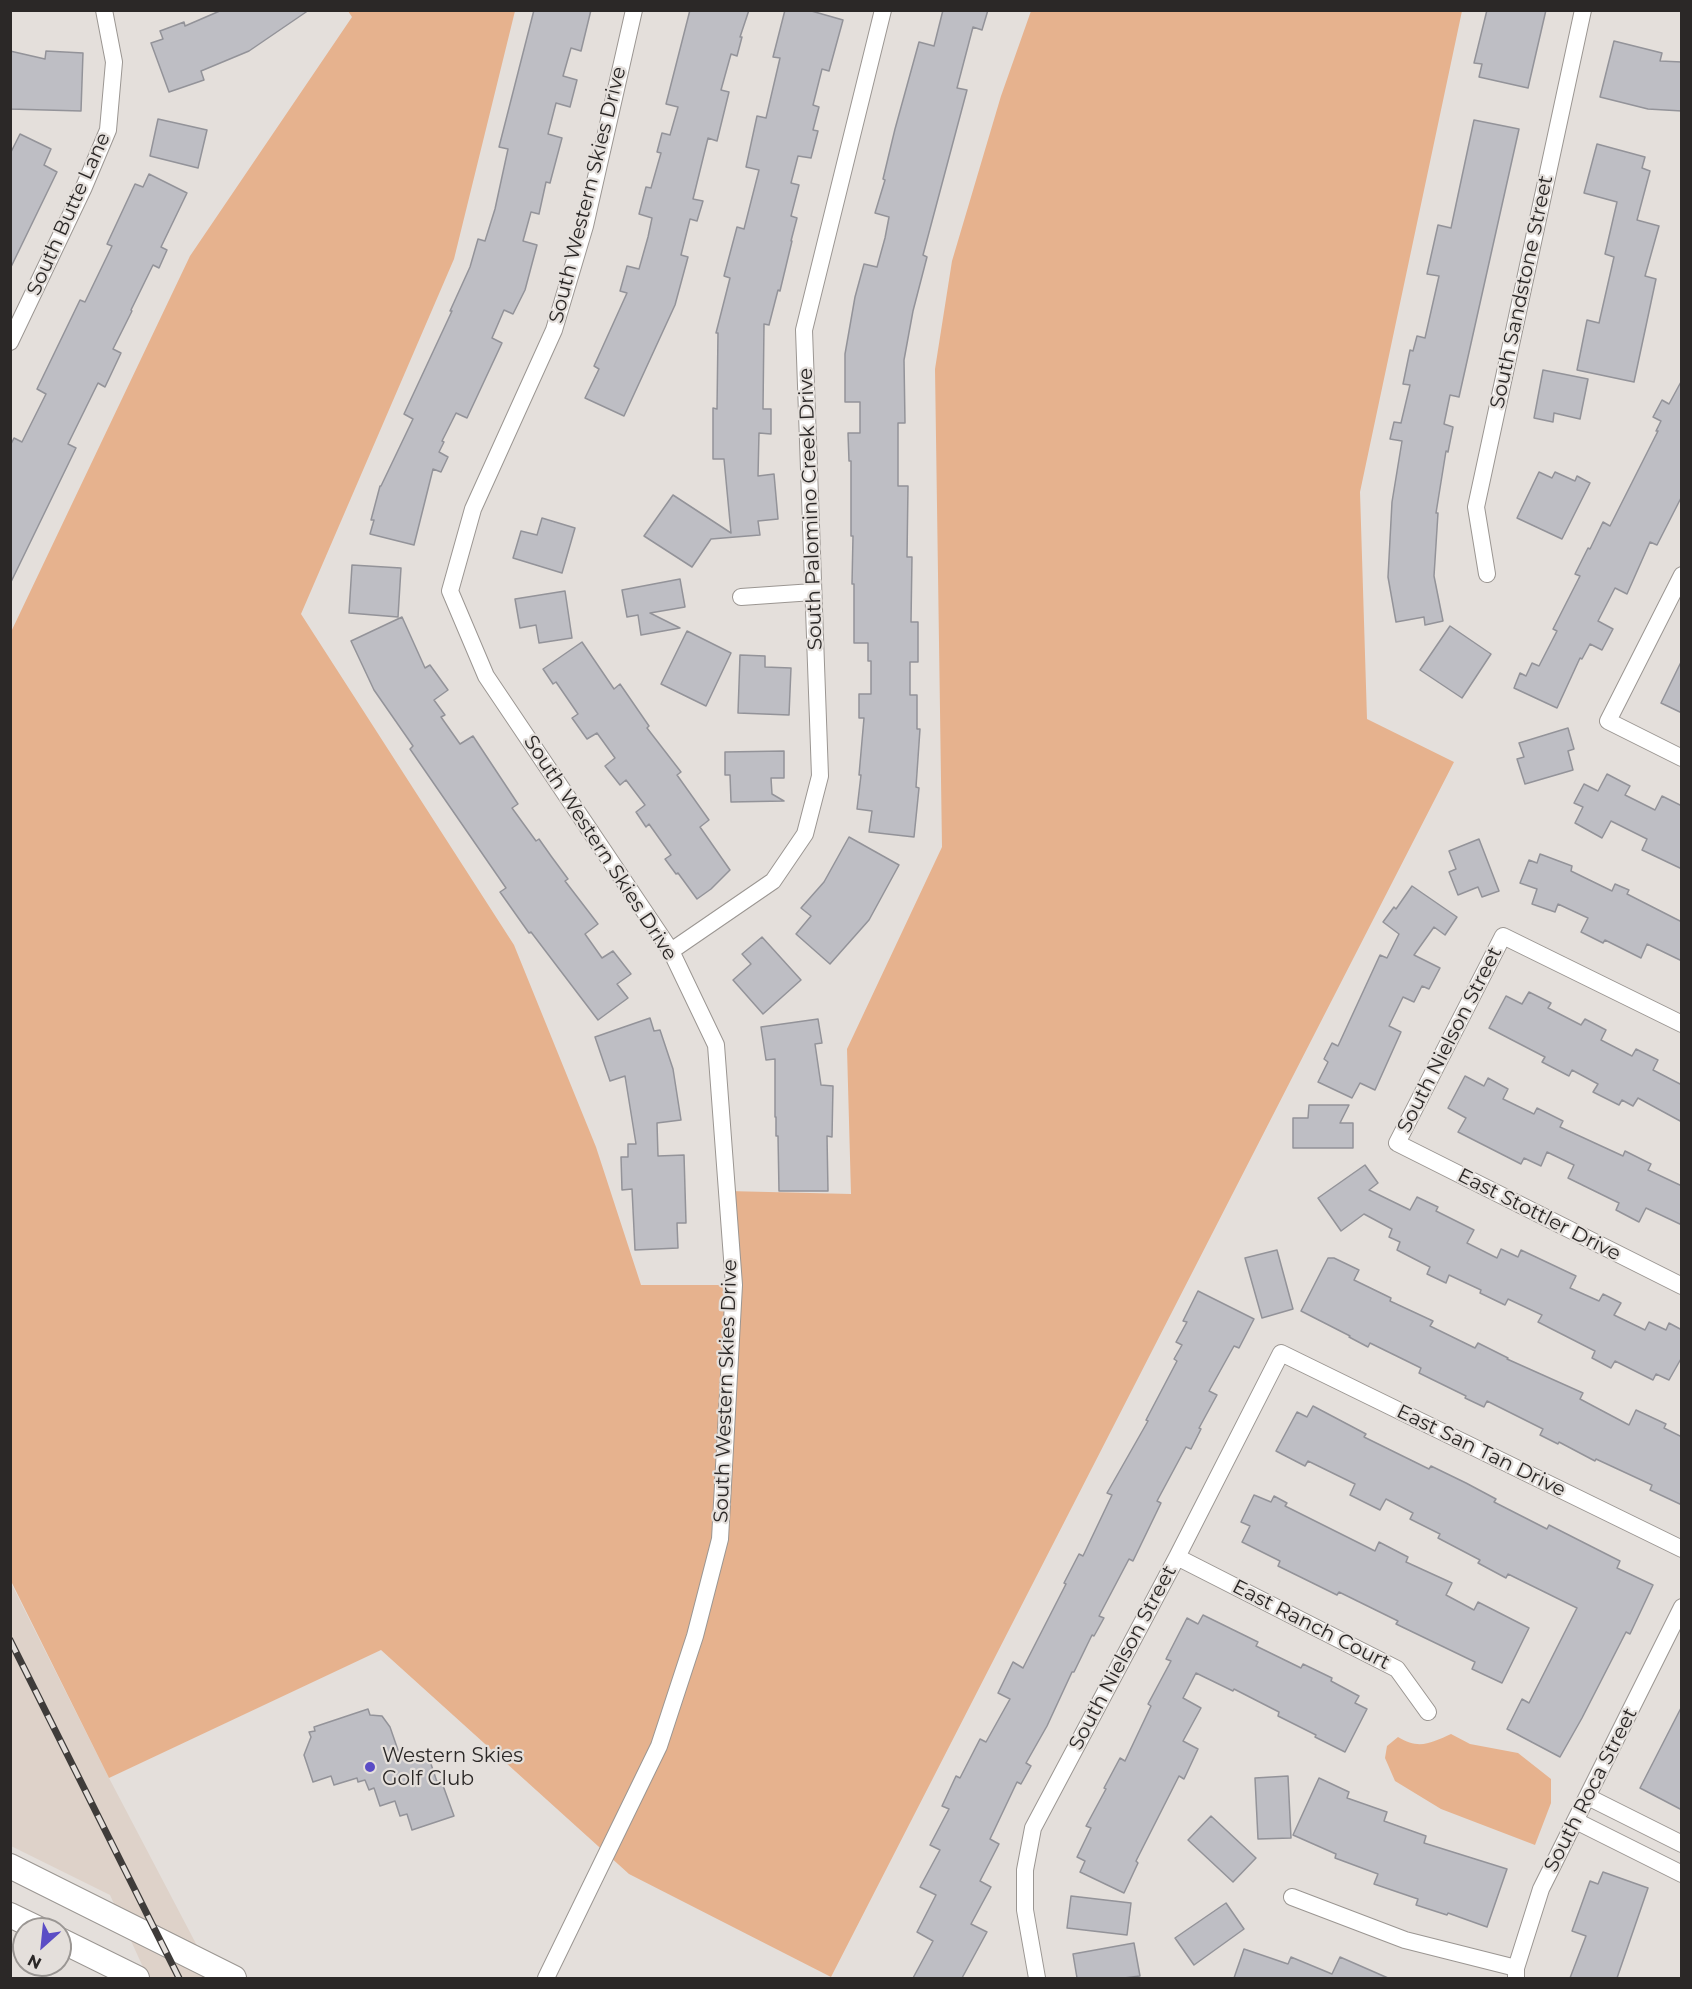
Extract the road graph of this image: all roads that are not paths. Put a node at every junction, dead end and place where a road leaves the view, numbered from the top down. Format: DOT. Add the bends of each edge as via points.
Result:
graph roads {
  1 [pos="104,10"];
  2 [pos="634,10"];
  3 [pos="883,10"];
  4 [pos="1583,10"];
  5 [pos="10,342"];
  6 [pos="1486,574"];
  7 [pos="1682,575"];
  8 [pos="813,592"];
  9 [pos="741,597"];
  10 [pos="1682,758"];
  11 [pos="671,951"];
  12 [pos="1682,1024"];
  13 [pos="1397,1143"];
  14 [pos="1682,1286"];
  15 [pos="1281,1353"];
  16 [pos="1682,1549"];
  17 [pos="1177,1557"];
  18 [pos="1682,1607"];
  19 [pos="1428,1712"];
  20 [pos="1588,1797"];
  21 [pos="1576,1821"];
  22 [pos="1682,1844"];
  23 [pos="10,1866"];
  24 [pos="1682,1874"];
  25 [pos="1292,1897"];
  26 [pos="72,1946"];
  27 [pos="1516,1973"];
  28 [pos="137,1978"];
  29 [pos="234,1978"];
  30 [pos="546,1978"];
  31 [pos="1037,1978"];
  1 -- 5 [label="street, South Butte Lane" via="114,62 108,130"];
  2 -- 11 [label="street, South Western Skies Drive" via="585,226 554,330 473,509 450,591 486,676"];
  3 -- 8 [label="street, South Palomino Creek Drive" via="804,330"];
  4 -- 6 [label="street, South Sandstone Street" via="1476,507"];
  7 -- 10 [label="street" via="1608,721"];
  8 -- 9 [label="street"];
  8 -- 11 [label="street, South Palomino Creek Drive" via="820,776 805,834 773,881"];
  11 -- 30 [label="street, South Western Skies Drive" via="716,1044 734,1285 720,1539 695,1636 659,1746"];
  12 -- 13 [label="street, South Nielson Street" via="1503,936"];
  13 -- 14 [label="street, East Stottler Drive"];
  15 -- 16 [label="street, East San Tan Drive"];
  15 -- 17 [label="street, South Nielson Street"];
  17 -- 19 [label="street, East Ranch Court" via="1398,1669"];
  17 -- 31 [label="street, South Nielson Street" via="1033,1828 1025,1870 1025,1910"];
  18 -- 20 [label="street, South Roca Street"];
  20 -- 21 [label="street, South Roca Street"];
  20 -- 22 [label="street"];
  21 -- 24 [label="street"];
  21 -- 27 [label="street, South Roca Street" via="1541,1889"];
  23 -- 29 [label="main road"];
  25 -- 27 [label="street" via="1406,1940"];
  26 -- 28 [label="main road"];
}
